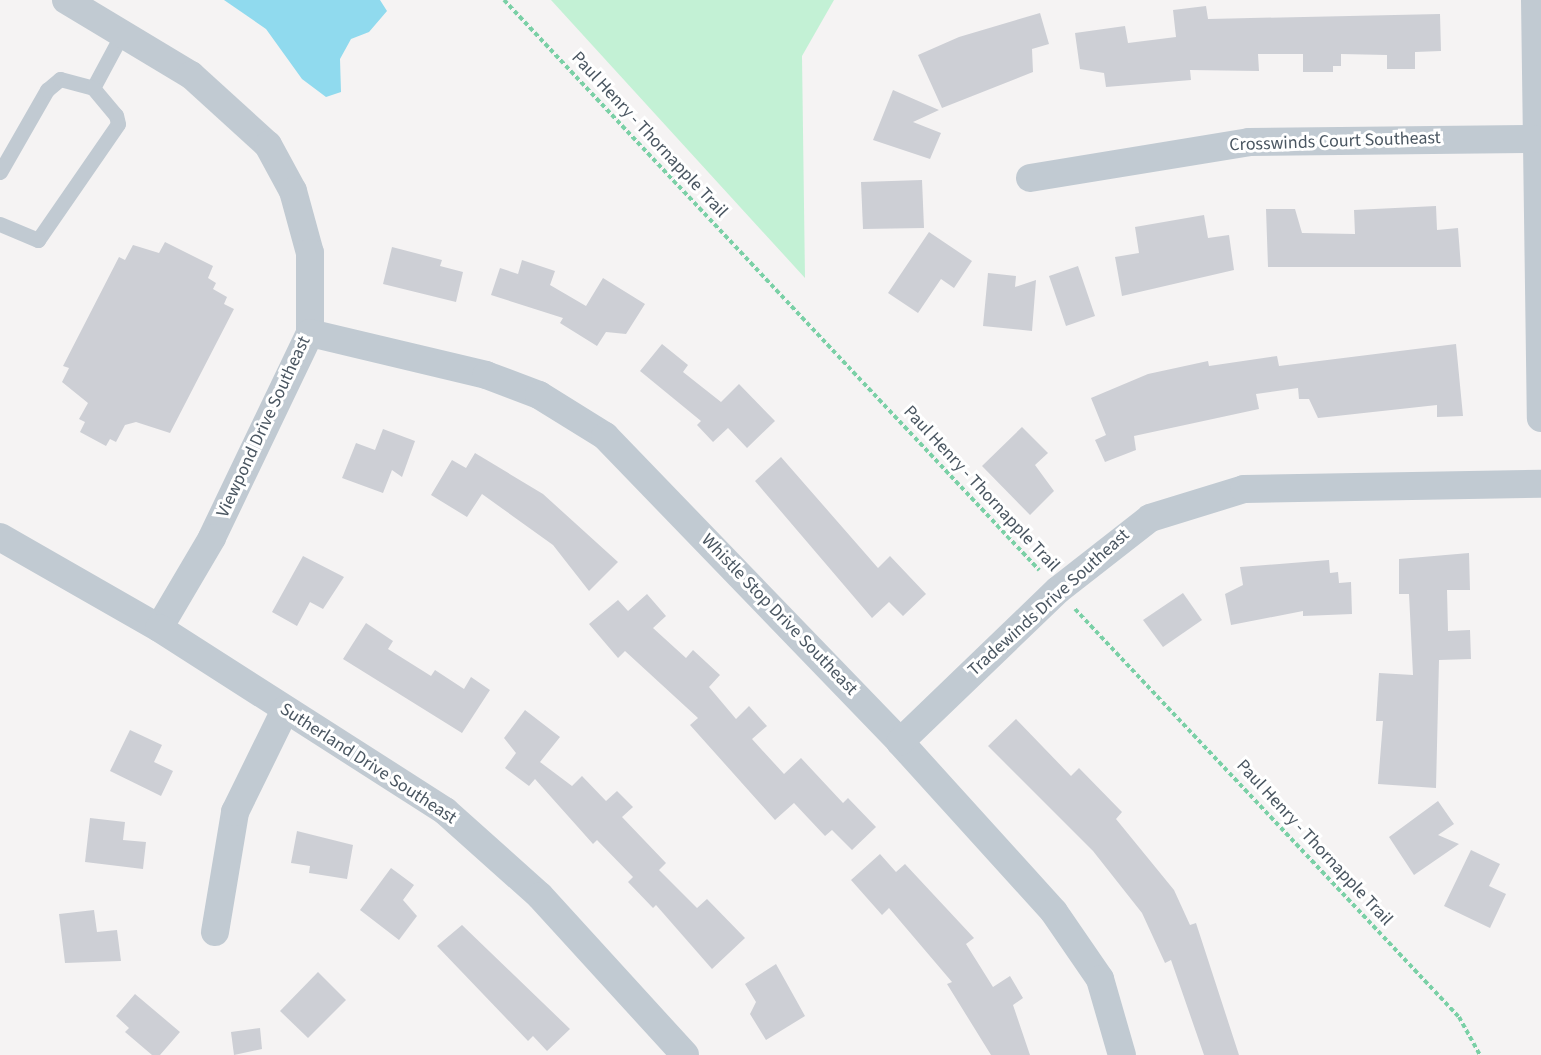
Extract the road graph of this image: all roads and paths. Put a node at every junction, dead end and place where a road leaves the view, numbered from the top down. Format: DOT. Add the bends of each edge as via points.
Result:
graph roads {
  1 [pos="66,0"];
  2 [pos="504,0"];
  3 [pos="1535,0"];
  4 [pos="123,34"];
  5 [pos="93,88"];
  6 [pos="1534,139"];
  7 [pos="0,172"];
  8 [pos="1030,178"];
  9 [pos="0,224"];
  10 [pos="310,333"];
  11 [pos="1541,418"];
  12 [pos="1541,484"];
  13 [pos="0,537"];
  14 [pos="1058,590"];
  15 [pos="159,628"];
  16 [pos="285,710"];
  17 [pos="900,742"];
  18 [pos="215,932"];
  19 [pos="685,1055"];
  20 [pos="1122,1055"];
  21 [pos="1480,1055"];
  1 -- 4 [label="street, Viewpond Drive Southeast"];
  2 -- 14 [label="path, Paul Henry - Thornapple Trail"];
  3 -- 6 [label="street"];
  4 -- 5 [label="lane"];
  4 -- 10 [label="street, Viewpond Drive Southeast" via="191,75 268,145 294,191 310,254"];
  5 -- 7 [label="lane" via="69,78 47,90"];
  5 -- 9 [label="lane" via="118,124 45,232 38,240 26,239"];
  6 -- 8 [label="street, Crosswinds Court Southeast" via="1249,142"];
  6 -- 11 [label="street"];
  10 -- 15 [label="street, Viewpond Drive Southeast" via="212,538"];
  10 -- 17 [label="street, Whistle Stop Drive Southeast" via="486,375 587,422"];
  12 -- 14 [label="street, Tradewinds Drive Southeast" via="1312,484 1223,493 1135,525"];
  13 -- 15 [label="street, Sutherland Drive Southeast"];
  14 -- 17 [label="street, Tradewinds Drive Southeast"];
  14 -- 21 [label="path, Paul Henry - Thornapple Trail" via="1459,1017"];
  15 -- 16 [label="street, Sutherland Drive Southeast"];
  16 -- 18 [label="street" via="235,812"];
  16 -- 19 [label="street, Sutherland Drive Southeast" via="473,834 609,966"];
  17 -- 20 [label="street, Whistle Stop Drive Southeast" via="1083,949 1108,1000"];
}
